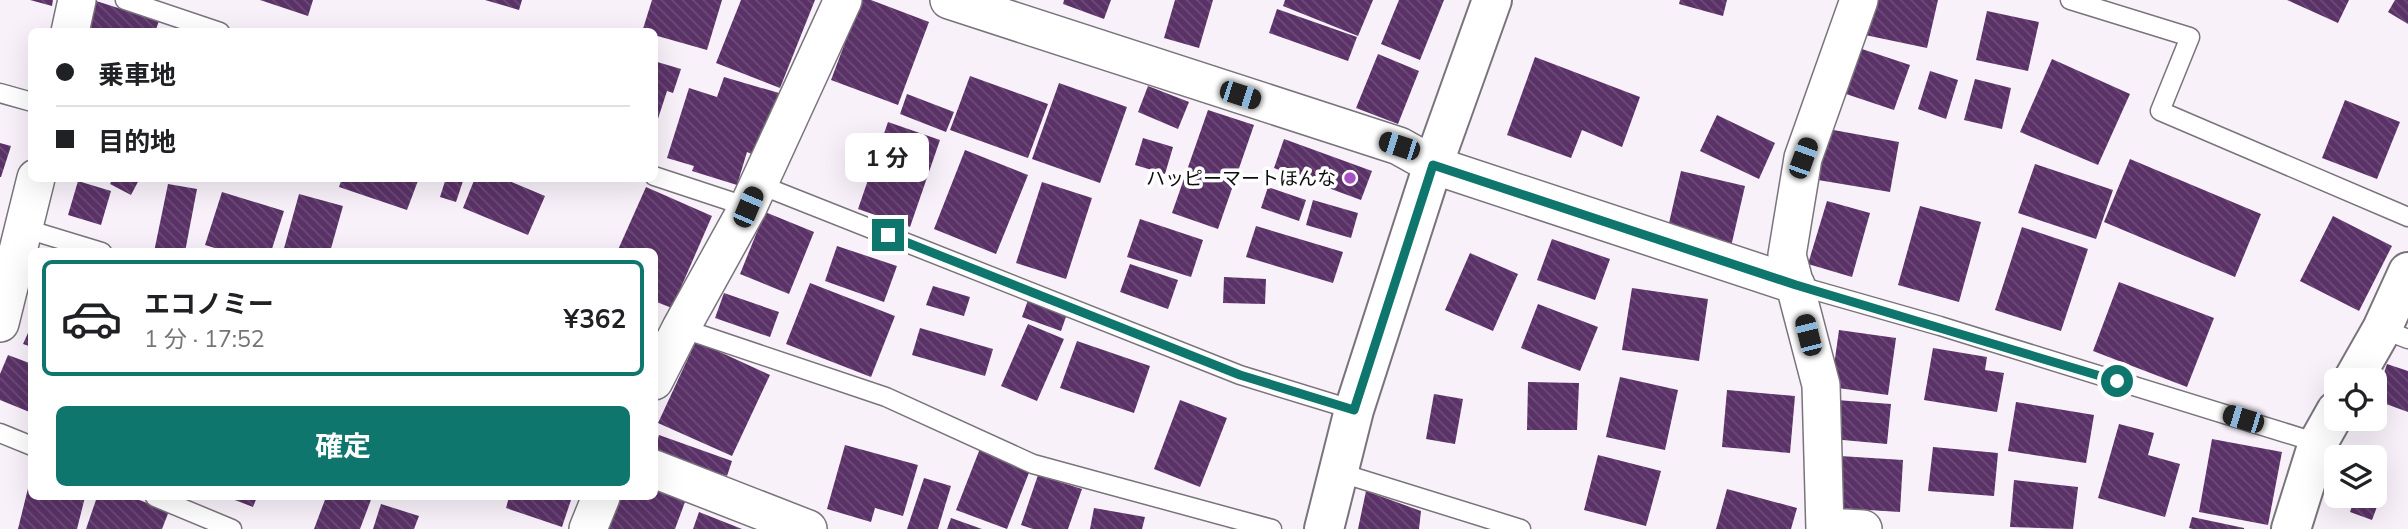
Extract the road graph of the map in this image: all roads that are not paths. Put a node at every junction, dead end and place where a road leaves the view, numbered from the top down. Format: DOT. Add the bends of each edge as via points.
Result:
graph roads {
  1 [pos="77,0"];
  2 [pos="125,0"];
  3 [pos="843,0"];
  4 [pos="949,0"];
  5 [pos="1492,0"];
  6 [pos="1859,0"];
  7 [pos="2070,0"];
  8 [pos="71,28"];
  9 [pos="208,28"];
  10 [pos="0,93"];
  11 [pos="28,101"];
  12 [pos="1433,165"];
  13 [pos="658,177"];
  14 [pos="35,182"];
  15 [pos="753,196"];
  16 [pos="2408,217"];
  17 [pos="23,228"];
  18 [pos="89,248"];
  19 [pos="2408,272"];
  20 [pos="1796,285"];
  21 [pos="3,301"];
  22 [pos="681,328"];
  23 [pos="2395,334"];
  24 [pos="2365,368"];
  25 [pos="658,373"];
  26 [pos="1354,410"];
  27 [pos="2324,426"];
  28 [pos="2326,431"];
  29 [pos="0,433"];
  30 [pos="28,444"];
  31 [pos="658,471"];
  32 [pos="1338,472"];
  33 [pos="162,500"];
  34 [pos="600,500"];
  35 [pos="1825,528"];
  36 [pos="232,529"];
  37 [pos="588,529"];
  38 [pos="808,529"];
  39 [pos="1272,529"];
  40 [pos="1324,529"];
  41 [pos="1521,529"];
  42 [pos="1863,529"];
  43 [pos="2291,529"];
  1 -- 8 [label="street"];
  2 -- 9 [label="lane"];
  3 -- 15 [label="street"];
  4 -- 12 [label="street" via="1399,146"];
  5 -- 12 [label="street"];
  6 -- 20 [label="street" via="1803,158 1787,255"];
  7 -- 16 [label="lane" via="2190,37 2160,111"];
  10 -- 11 [label="lane"];
  12 -- 20 [label="street"];
  12 -- 26 [label="street"];
  13 -- 15 [label="lane"];
  14 -- 17 [label="street"];
  15 -- 22 [label="street"];
  15 -- 26 [label="lane" via="1240,375"];
  17 -- 18 [label="lane"];
  17 -- 21 [label="street"];
  19 -- 23 [label="street"];
  20 -- 27 [label="lane"];
  20 -- 35 [label="street" via="1821,385"];
  22 -- 25 [label="street"];
  22 -- 39 [label="lane" via="886,397 1033,464"];
  23 -- 24 [label="street"];
  26 -- 32 [label="street"];
  28 -- 43 [label="street"];
  29 -- 30 [label="lane"];
  31 -- 38 [label="street"];
  32 -- 40 [label="street"];
  32 -- 41 [label="lane"];
  33 -- 36 [label="lane"];
  34 -- 37 [label="street"];
  35 -- 42 [label="street"];
}
